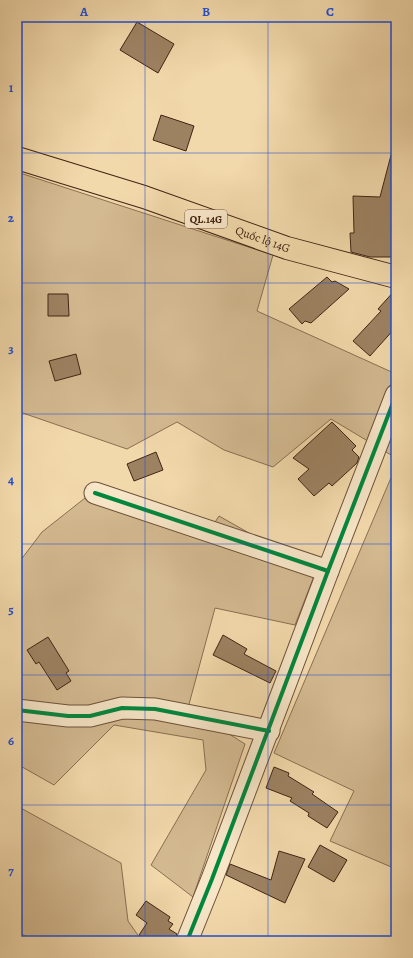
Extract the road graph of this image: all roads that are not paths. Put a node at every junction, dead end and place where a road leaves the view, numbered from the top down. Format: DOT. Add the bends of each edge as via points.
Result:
graph roads {
  1 [pos="17,158"];
  2 [pos="396,277"];
  3 [pos="396,395"];
  4 [pos="94,492"];
  5 [pos="328,571"];
  6 [pos="17,710"];
  7 [pos="268,731"];
  8 [pos="187,941"];
  1 -- 2 [label="main road, Quốc lộ 14G / QL.14G" via="144,197 287,248"];
  3 -- 5 [label="street"];
  4 -- 5 [label="street"];
  5 -- 7 [label="street"];
  6 -- 7 [label="street" via="90,716 122,708 155,709"];
  7 -- 8 [label="street"];
}
